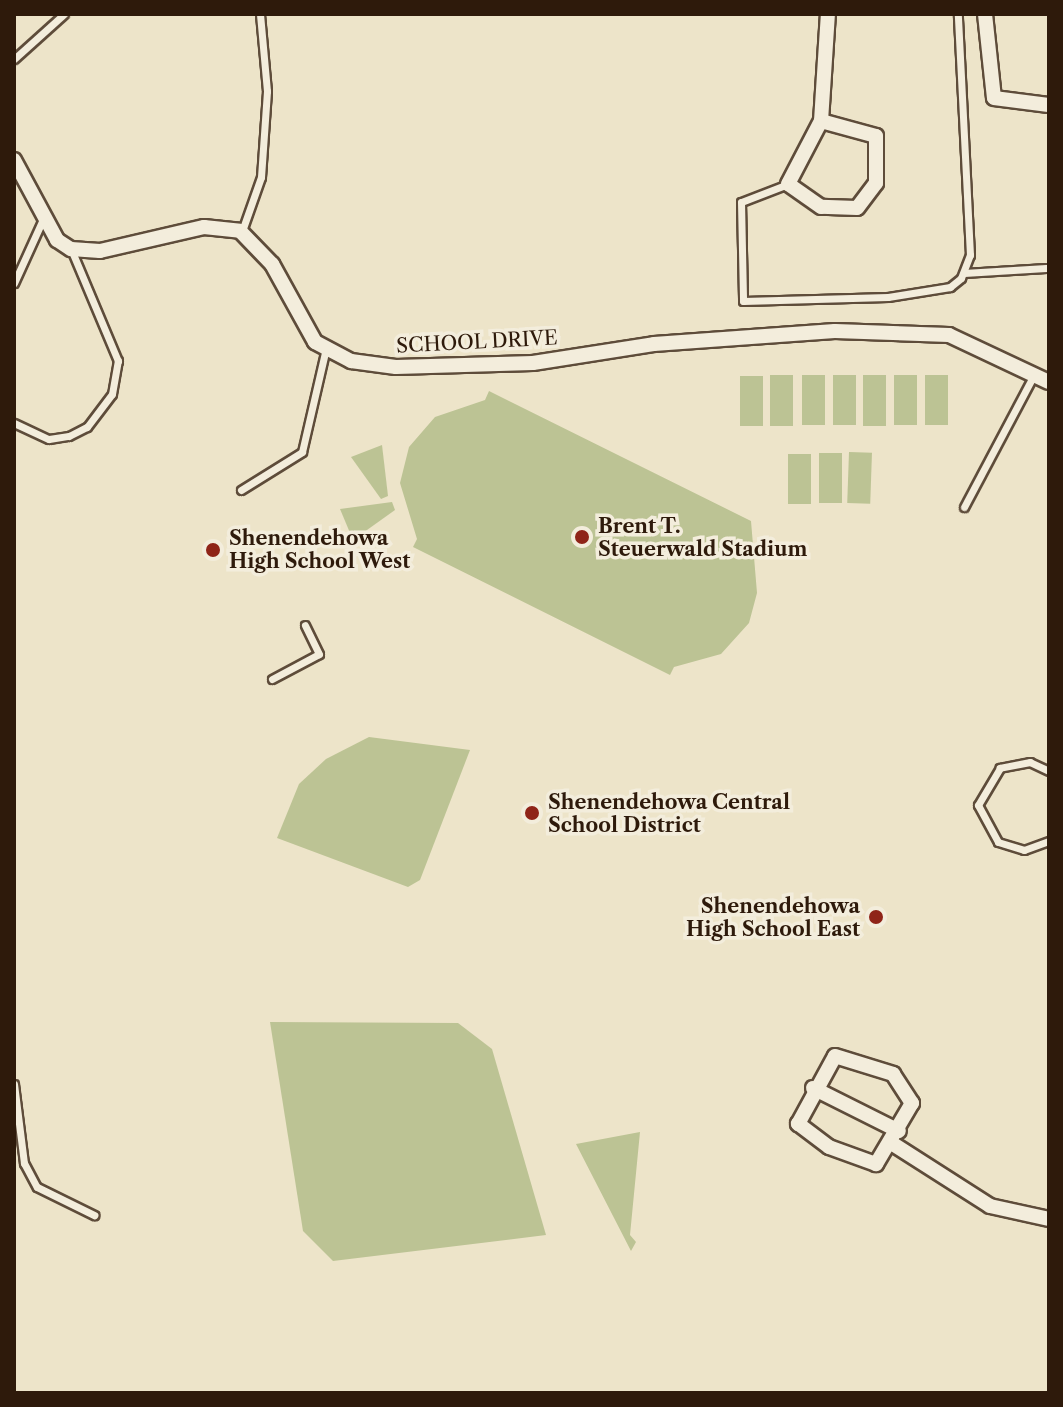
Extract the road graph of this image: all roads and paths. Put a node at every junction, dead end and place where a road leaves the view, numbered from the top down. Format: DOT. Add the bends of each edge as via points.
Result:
graph roads {
  1 [pos="64,14"];
  2 [pos="260,14"];
  3 [pos="828,14"];
  4 [pos="958,14"];
  5 [pos="985,14"];
  6 [pos="14,59"];
  7 [pos="1049,105"];
  8 [pos="821,121"];
  9 [pos="14,160"];
  10 [pos="788,184"];
  11 [pos="44,217"];
  12 [pos="241,232"];
  13 [pos="71,249"];
  14 [pos="1046,268"];
  15 [pos="964,273"];
  16 [pos="14,283"];
  17 [pos="326,348"];
  18 [pos="1036,372"];
  19 [pos="1049,382"];
  20 [pos="14,423"];
  21 [pos="241,490"];
  22 [pos="964,507"];
  23 [pos="305,625"];
  24 [pos="272,679"];
  25 [pos="1047,767"];
  26 [pos="1049,841"];
  27 [pos="14,1084"];
  28 [pos="813,1088"];
  29 [pos="896,1137"];
  30 [pos="94,1215"];
  31 [pos="1049,1219"];
  1 -- 6 [label="lane"];
  2 -- 12 [label="lane" via="267,91 261,177"];
  3 -- 8 [label="street"];
  4 -- 15 [label="lane" via="970,255"];
  5 -- 7 [label="street" via="994,98"];
  8 -- 10 [label="street"];
  8 -- 10 [label="street" via="876,136 871,195 857,208 832,210 798,198"];
  9 -- 11 [label="street"];
  10 -- 15 [label="lane" via="741,202 743,301 904,295 950,287"];
  11 -- 13 [label="street"];
  11 -- 16 [label="lane"];
  12 -- 13 [label="street" via="204,227 100,251"];
  12 -- 17 [label="street, SCHOOL DRIVE" via="272,264 301,320"];
  13 -- 20 [label="lane" via="118,361 112,394 87,427 69,436 49,439"];
  14 -- 15 [label="lane"];
  17 -- 18 [label="street, SCHOOL DRIVE" via="351,361 450,367 849,332 949,335"];
  17 -- 21 [label="lane" via="302,452"];
  18 -- 19 [label="street, SCHOOL DRIVE"];
  18 -- 22 [label="lane"];
  23 -- 24 [label="lane" via="319,654"];
  25 -- 26 [label="lane" via="1000,768 978,805 998,842 1024,850"];
  27 -- 30 [label="lane" via="24,1163 37,1187"];
  28 -- 29 [label="street"];
  28 -- 29 [label="street" via="798,1124 829,1147 876,1164"];
  28 -- 29 [label="street" via="835,1056 893,1074 912,1103"];
  29 -- 31 [label="street" via="990,1206"];
}
